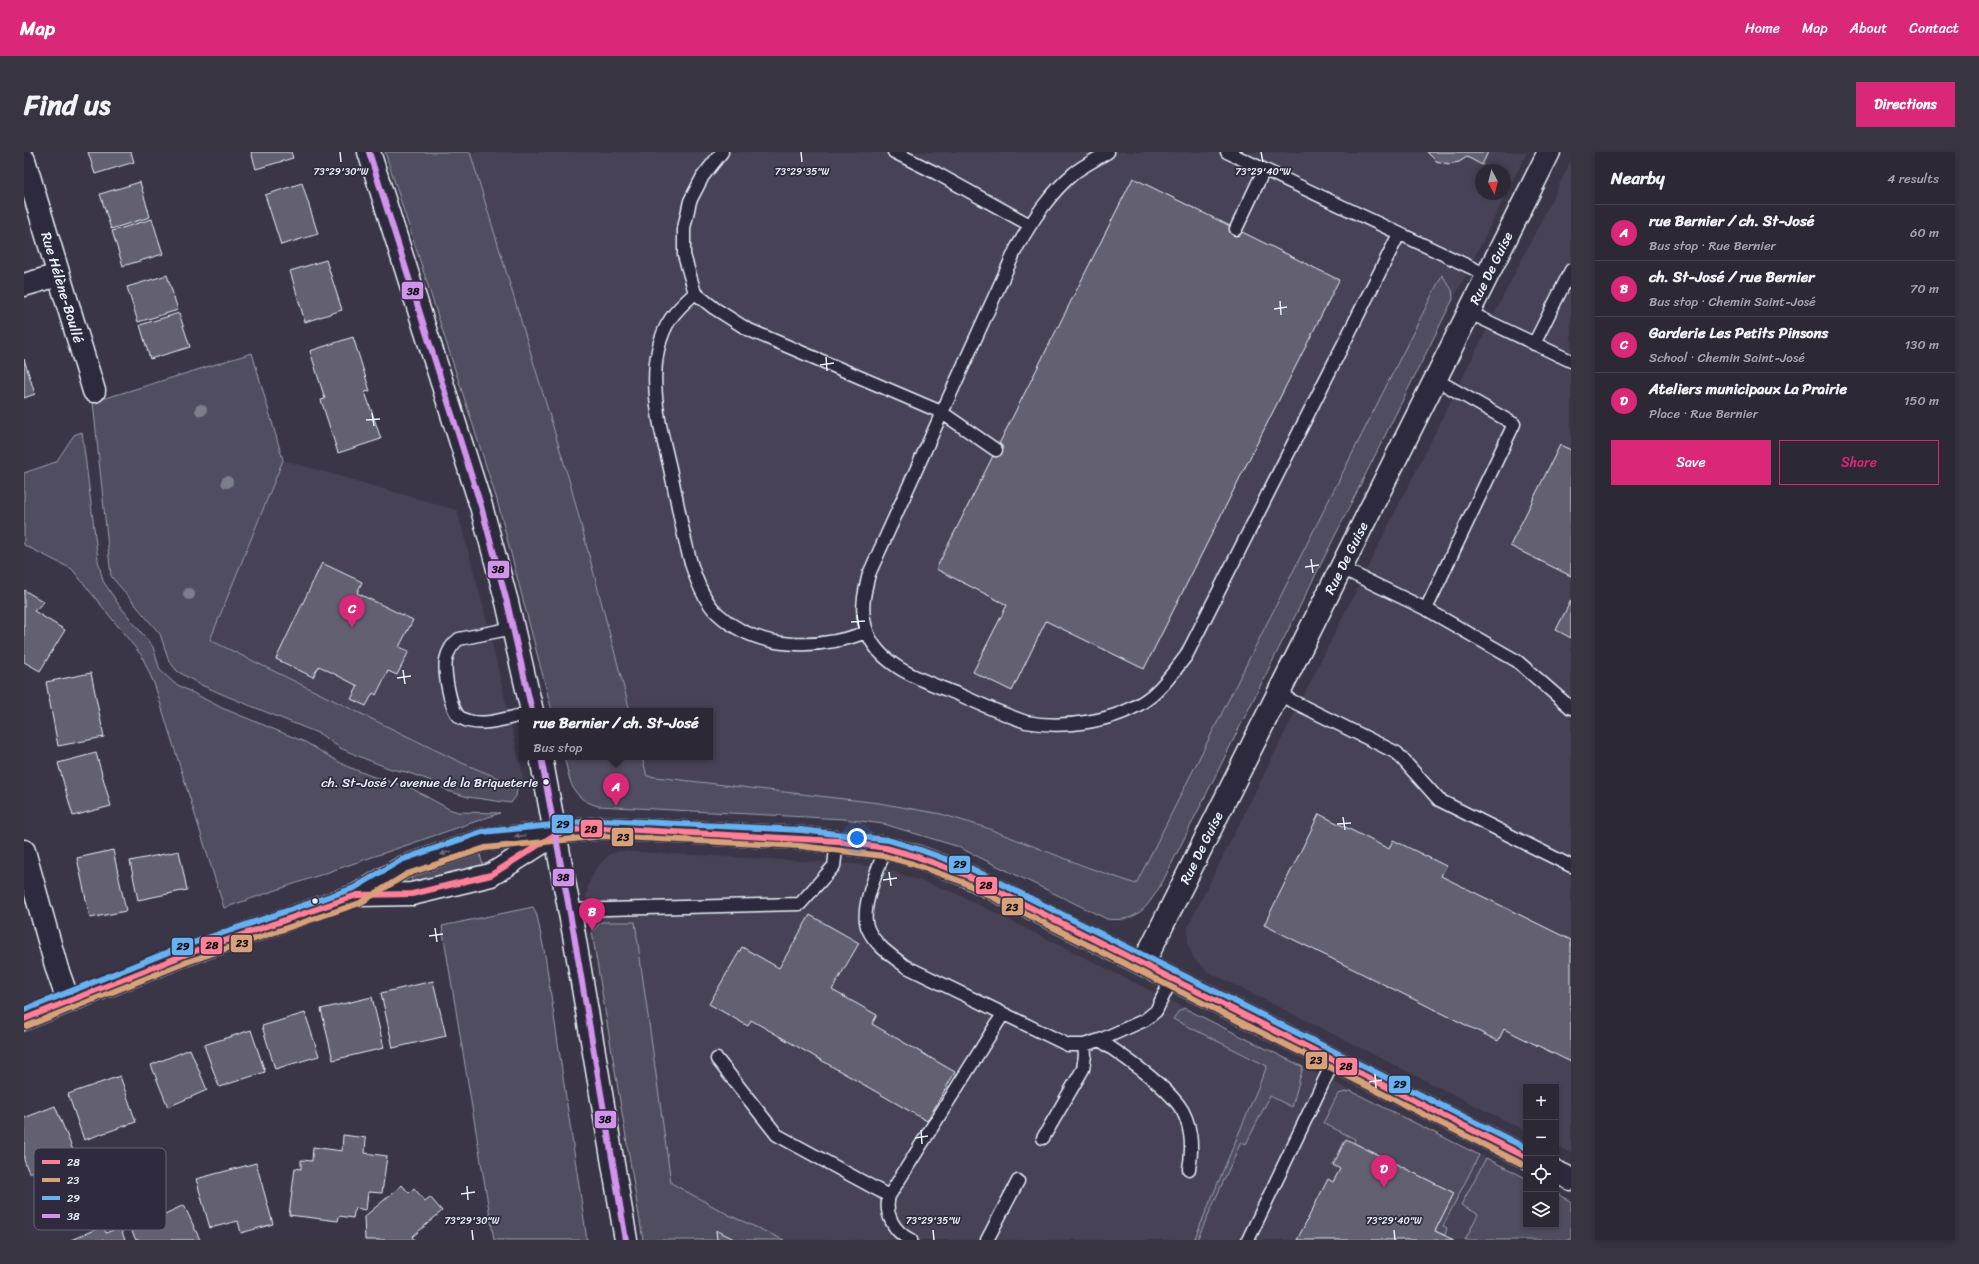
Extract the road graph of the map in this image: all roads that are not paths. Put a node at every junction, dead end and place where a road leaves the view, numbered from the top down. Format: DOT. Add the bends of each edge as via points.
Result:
graph roads {
  1 [pos="369,152"];
  2 [pos="722,152"];
  3 [pos="894,152"];
  4 [pos="1108,152"];
  5 [pos="1227,152"];
  6 [pos="1549,152"];
  7 [pos="24,160"];
  8 [pos="1264,170"];
  9 [pos="1030,225"];
  10 [pos="1236,229"];
  11 [pos="1399,234"];
  12 [pos="1571,270"];
  13 [pos="58,275"];
  14 [pos="1487,275"];
  15 [pos="24,285"];
  16 [pos="695,293"];
  17 [pos="1468,312"];
  18 [pos="1534,344"];
  19 [pos="1571,361"];
  20 [pos="1435,379"];
  21 [pos="94,391"];
  22 [pos="941,412"];
  23 [pos="996,450"];
  24 [pos="1340,568"];
  25 [pos="1426,609"];
  26 [pos="513,628"];
  27 [pos="867,632"];
  28 [pos="1278,694"];
  29 [pos="531,708"];
  30 [pos="1571,708"];
  31 [pos="519,716"];
  32 [pos="542,760"];
  33 [pos="556,834"];
  34 [pos="837,841"];
  35 [pos="886,848"];
  36 [pos="24,851"];
  37 [pos="1571,866"];
  38 [pos="357,895"];
  39 [pos="570,910"];
  40 [pos="1143,964"];
  41 [pos="1172,978"];
  42 [pos="68,1000"];
  43 [pos="1004,1014"];
  44 [pos="24,1019"];
  45 [pos="1100,1040"];
  46 [pos="1084,1045"];
  47 [pos="717,1059"];
  48 [pos="1334,1060"];
  49 [pos="1043,1138"];
  50 [pos="1523,1156"];
  51 [pos="1189,1169"];
  52 [pos="1559,1173"];
  53 [pos="1571,1179"];
  54 [pos="1018,1180"];
  55 [pos="889,1196"];
  56 [pos="626,1240"];
  57 [pos="911,1240"];
  58 [pos="987,1240"];
  59 [pos="1248,1240"];
  1 -- 26 [label="street" via="481,506"];
  2 -- 16 [label="lane" via="703,176 690,201 684,228 684,255"];
  3 -- 9 [label="lane"];
  4 -- 9 [label="lane" via="1075,172 1055,190"];
  5 -- 8 [label="lane"];
  6 -- 14 [label="street, Rue De Guise"];
  7 -- 13 [label="street, Rue Hélène-Boullé"];
  8 -- 10 [label="lane"];
  8 -- 11 [label="lane"];
  9 -- 22 [label="lane" via="1016,249"];
  11 -- 14 [label="lane"];
  11 -- 27 [label="lane" via="1186,656 1160,688 1148,698 1128,709 1098,720 1066,725 1026,722 919,678 885,657"];
  12 -- 18 [label="lane"];
  13 -- 15 [label="street"];
  13 -- 21 [label="street, Rue Hélène-Boullé"];
  14 -- 17 [label="street, Rue De Guise"];
  16 -- 22 [label="lane" via="747,329"];
  16 -- 27 [label="lane" via="674,313 665,327 658,351 656,377 658,413 690,560 704,595 717,613 733,626 783,643 833,642"];
  17 -- 18 [label="lane"];
  17 -- 20 [label="street, Rue De Guise"];
  18 -- 19 [label="lane"];
  20 -- 24 [label="street, Rue De Guise"];
  20 -- 25 [label="lane" via="1514,424"];
  22 -- 23 [label="lane"];
  22 -- 27 [label="lane" via="869,574 863,613"];
  24 -- 25 [label="lane"];
  24 -- 28 [label="street, Rue De Guise"];
  25 -- 30 [label="lane" via="1517,661"];
  26 -- 29 [label="street"];
  26 -- 31 [label="lane" via="459,639 454,643 446,660 446,672 452,706 461,718 487,722"];
  28 -- 37 [label="lane" via="1397,753 1439,800"];
  28 -- 40 [label="street, Rue De Guise"];
  32 -- 33 [label="street"];
  33 -- 34 [label="street" via="602,828"];
  33 -- 38 [label="street, one-way" via="483,840 404,868"];
  33 -- 38 [label="street" via="491,875 412,894"];
  33 -- 39 [label="street"];
  34 -- 35 [label="street"];
  34 -- 39 [label="lane" via="834,866 800,904"];
  35 -- 40 [label="street" via="966,875"];
  35 -- 43 [label="lane" via="866,909 868,930 886,951 905,966"];
  36 -- 42 [label="street"];
  38 -- 42 [label="street" via="211,945"];
  39 -- 56 [label="street"];
  40 -- 41 [label="street"];
  41 -- 45 [label="lane" via="1156,1011 1144,1020"];
  41 -- 48 [label="street"];
  42 -- 44 [label="street"];
  43 -- 46 [label="lane" via="1068,1045"];
  43 -- 55 [label="lane"];
  45 -- 46 [label="lane"];
  45 -- 51 [label="lane" via="1148,1076 1178,1104 1188,1127 1191,1142"];
  46 -- 49 [label="lane" via="1083,1069"];
  47 -- 55 [label="lane" via="777,1135"];
  48 -- 50 [label="street"];
  48 -- 59 [label="lane"];
  52 -- 53 [label="street"];
  54 -- 58 [label="lane"];
  55 -- 57 [label="lane" via="887,1214 904,1237"];
}
